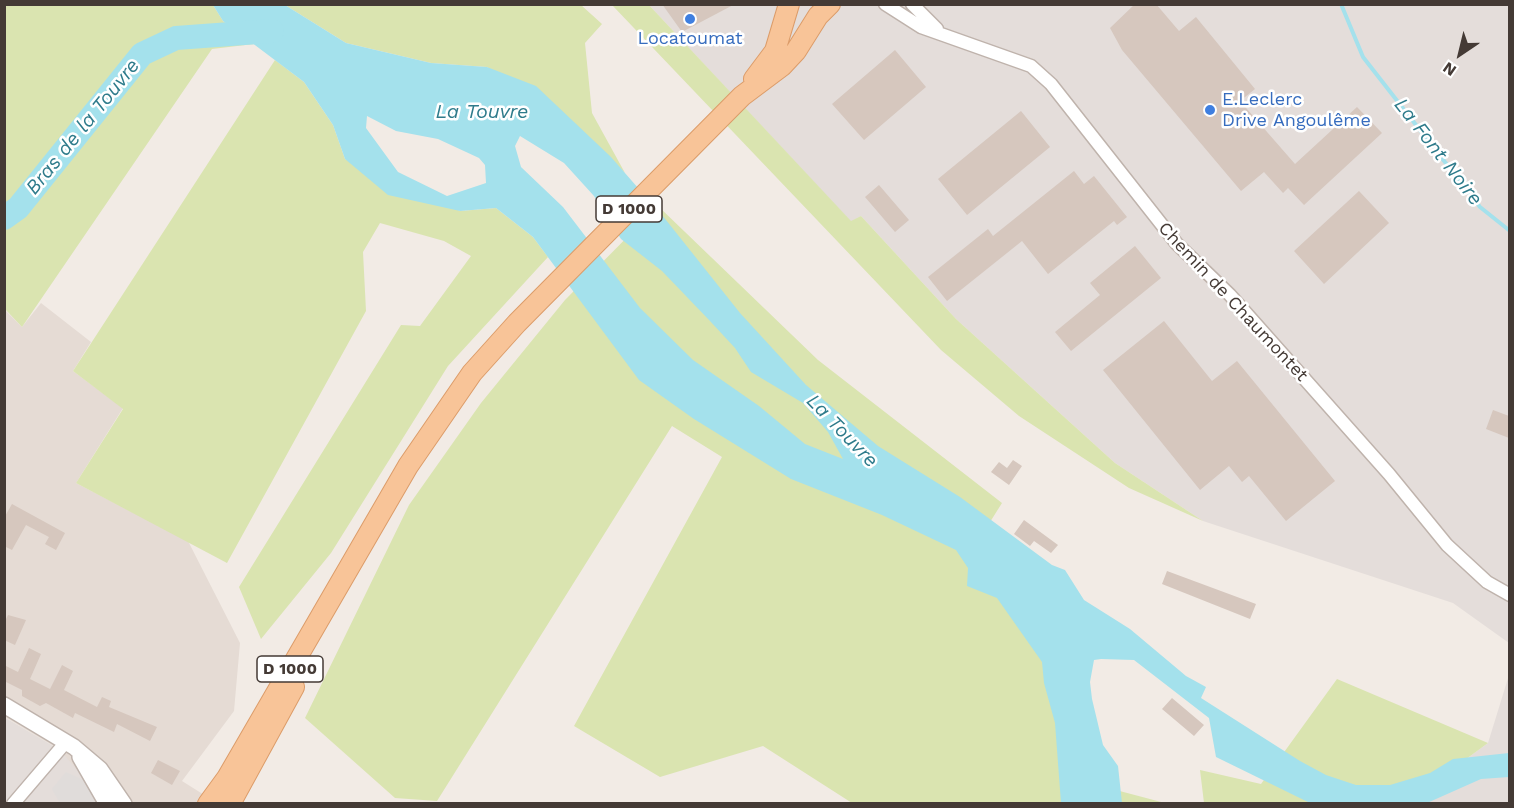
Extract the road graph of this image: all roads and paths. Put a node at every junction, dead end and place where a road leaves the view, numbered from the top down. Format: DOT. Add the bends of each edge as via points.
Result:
graph roads {
  1 [pos="789,4"];
  2 [pos="830,4"];
  3 [pos="885,4"];
  4 [pos="912,4"];
  5 [pos="943,34"];
  6 [pos="742,96"];
  7 [pos="370,533"];
  8 [pos="1509,595"];
  9 [pos="4,705"];
  10 [pos="70,744"];
  11 [pos="13,804"];
  12 [pos="107,804"];
  13 [pos="124,804"];
  14 [pos="208,804"];
  15 [pos="230,804"];
  1 -- 6 [label="main road, D 1000" via="775,51"];
  2 -- 6 [label="main road, D 1000" via="782,66"];
  3 -- 5 [label="street, Chemin de Chaumontet" via="921,27"];
  4 -- 5 [label="street, Chemin de Chaumontet"];
  5 -- 8 [label="street, Chemin de Chaumontet" via="1031,66 1051,84 1177,244 1230,295 1447,545 1487,582"];
  6 -- 7 [label="main road, D 1000" via="516,323 472,373 408,466"];
  7 -- 14 [label="main road, D 1000"];
  7 -- 15 [label="main road, D 1000" via="327,625"];
  9 -- 10 [label="street"];
  10 -- 11 [label="street"];
  10 -- 12 [label="street"];
  10 -- 13 [label="street" via="100,769"];
}
